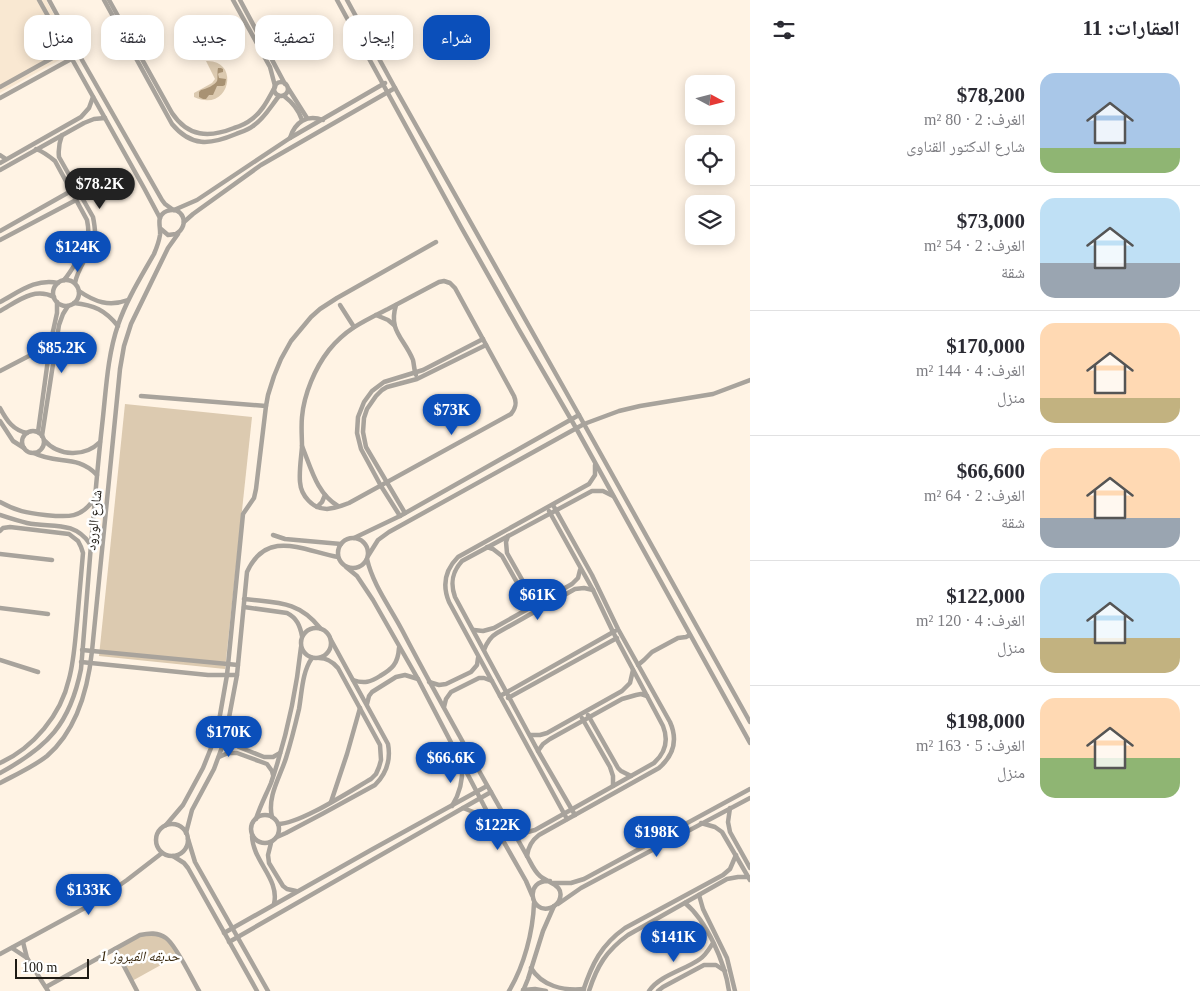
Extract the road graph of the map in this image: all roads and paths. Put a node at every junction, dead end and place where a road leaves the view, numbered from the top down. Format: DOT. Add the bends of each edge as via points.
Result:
graph roads {
  1 [pos="39,0"];
  2 [pos="49,0"];
  3 [pos="104,0"];
  4 [pos="109,0"];
  5 [pos="233,0"];
  6 [pos="240,0"];
  7 [pos="337,0"];
  8 [pos="347,0"];
  9 [pos="47,15"];
  10 [pos="57,15"];
  11 [pos="49,60"];
  12 [pos="70,60"];
  13 [pos="73,60"];
  14 [pos="82,60"];
  15 [pos="390,80"];
  16 [pos="384,84"];
  17 [pos="286,85"];
  18 [pos="0,87"];
  19 [pos="275,87"];
  20 [pos="395,88"];
  21 [pos="388,92"];
  22 [pos="281,96"];
  23 [pos="93,97"];
  24 [pos="0,98"];
  25 [pos="81,117"];
  26 [pos="105,118"];
  27 [pos="305,120"];
  28 [pos="323,120"];
  29 [pos="84,123"];
  30 [pos="192,131"];
  31 [pos="200,134"];
  32 [pos="62,135"];
  33 [pos="290,138"];
  34 [pos="189,139"];
  35 [pos="198,141"];
  36 [pos="36,150"];
  37 [pos="0,155"];
  38 [pos="6,159"];
  39 [pos="0,163"];
  40 [pos="0,170"];
  41 [pos="71,191"];
  42 [pos="76,200"];
  43 [pos="85,203"];
  44 [pos="80,206"];
  45 [pos="174,210"];
  46 [pos="160,218"];
  47 [pos="184,222"];
  48 [pos="470,222"];
  49 [pos="461,227"];
  50 [pos="161,229"];
  51 [pos="0,231"];
  52 [pos="179,233"];
  53 [pos="0,240"];
  54 [pos="436,242"];
  55 [pos="64,280"];
  56 [pos="58,283"];
  57 [pos="75,283"];
  58 [pos="79,291"];
  59 [pos="54,297"];
  60 [pos="128,300"];
  61 [pos="0,302"];
  62 [pos="57,302"];
  63 [pos="74,303"];
  64 [pos="396,305"];
  65 [pos="68,306"];
  66 [pos="340,306"];
  67 [pos="0,311"];
  68 [pos="376,315"];
  69 [pos="394,325"];
  70 [pos="118,326"];
  71 [pos="354,327"];
  72 [pos="483,339"];
  73 [pos="50,345"];
  74 [pos="486,345"];
  75 [pos="413,361"];
  76 [pos="423,370"];
  77 [pos="0,372"];
  78 [pos="415,373"];
  79 [pos="427,375"];
  80 [pos="417,379"];
  81 [pos="750,380"];
  82 [pos="106,392"];
  83 [pos="118,393"];
  84 [pos="141,396"];
  85 [pos="266,406"];
  86 [pos="0,408"];
  87 [pos="579,415"];
  88 [pos="570,419"];
  89 [pos="0,421"];
  90 [pos="584,424"];
  91 [pos="576,428"];
  92 [pos="28,433"];
  93 [pos="41,436"];
  94 [pos="100,442"];
  95 [pos="302,445"];
  96 [pos="24,448"];
  97 [pos="34,453"];
  98 [pos="595,463"];
  99 [pos="311,469"];
  100 [pos="300,470"];
  101 [pos="97,475"];
  102 [pos="387,483"];
  103 [pos="381,486"];
  104 [pos="325,496"];
  105 [pos="613,496"];
  106 [pos="95,497"];
  107 [pos="0,502"];
  108 [pos="553,504"];
  109 [pos="317,506"];
  110 [pos="339,507"];
  111 [pos="547,508"];
  112 [pos="556,510"];
  113 [pos="405,513"];
  114 [pos="550,513"];
  115 [pos="0,515"];
  116 [pos="400,516"];
  117 [pos="0,531"];
  118 [pos="273,535"];
  119 [pos="508,536"];
  120 [pos="354,538"];
  121 [pos="341,544"];
  122 [pos="91,545"];
  123 [pos="487,547"];
  124 [pos="0,554"];
  125 [pos="338,557"];
  126 [pos="368,557"];
  127 [pos="52,560"];
  128 [pos="346,567"];
  129 [pos="581,568"];
  130 [pos="592,590"];
  131 [pos="244,599"];
  132 [pos="534,606"];
  133 [pos="244,607"];
  134 [pos="0,608"];
  135 [pos="537,611"];
  136 [pos="48,614"];
  137 [pos="320,628"];
  138 [pos="618,629"];
  139 [pos="474,630"];
  140 [pos="613,632"];
  141 [pos="622,635"];
  142 [pos="690,635"];
  143 [pos="302,636"];
  144 [pos="616,638"];
  145 [pos="331,640"];
  146 [pos="400,647"];
  147 [pos="301,648"];
  148 [pos="82,650"];
  149 [pos="484,650"];
  150 [pos="92,651"];
  151 [pos="478,656"];
  152 [pos="312,658"];
  153 [pos="319,658"];
  154 [pos="0,660"];
  155 [pos="81,662"];
  156 [pos="91,662"];
  157 [pos="228,664"];
  158 [pos="638,664"];
  159 [pos="238,665"];
  160 [pos="633,670"];
  161 [pos="38,672"];
  162 [pos="227,675"];
  163 [pos="237,675"];
  164 [pos="418,679"];
  165 [pos="354,680"];
  166 [pos="492,681"];
  167 [pos="429,682"];
  168 [pos="506,692"];
  169 [pos="656,696"];
  170 [pos="509,697"];
  171 [pos="501,698"];
  172 [pos="648,698"];
  173 [pos="367,706"];
  174 [pos="360,708"];
  175 [pos="444,708"];
  176 [pos="586,711"];
  177 [pos="580,715"];
  178 [pos="589,717"];
  179 [pos="583,720"];
  180 [pos="750,722"];
  181 [pos="227,730"];
  182 [pos="530,735"];
  183 [pos="750,743"];
  184 [pos="538,751"];
  185 [pos="281,752"];
  186 [pos="661,756"];
  187 [pos="219,757"];
  188 [pos="667,760"];
  189 [pos="0,763"];
  190 [pos="462,764"];
  191 [pos="0,772"];
  192 [pos="273,775"];
  193 [pos="631,776"];
  194 [pos="0,783"];
  195 [pos="487,786"];
  196 [pos="613,786"];
  197 [pos="750,789"];
  198 [pos="476,792"];
  199 [pos="491,792"];
  200 [pos="480,798"];
  201 [pos="750,798"];
  202 [pos="331,802"];
  203 [pos="451,806"];
  204 [pos="463,808"];
  205 [pos="730,808"];
  206 [pos="572,809"];
  207 [pos="564,814"];
  208 [pos="575,815"];
  209 [pos="272,817"];
  210 [pos="256,819"];
  211 [pos="567,819"];
  212 [pos="493,823"];
  213 [pos="701,823"];
  214 [pos="278,824"];
  215 [pos="166,825"];
  216 [pos="513,832"];
  217 [pos="186,833"];
  218 [pos="252,835"];
  219 [pos="277,837"];
  220 [pos="188,839"];
  221 [pos="272,842"];
  222 [pos="162,853"];
  223 [pos="736,855"];
  224 [pos="173,856"];
  225 [pos="527,856"];
  226 [pos="750,868"];
  227 [pos="749,879"];
  228 [pos="551,882"];
  229 [pos="297,891"];
  230 [pos="699,895"];
  231 [pos="533,899"];
  232 [pos="685,903"];
  233 [pos="274,904"];
  234 [pos="555,905"];
  235 [pos="232,928"];
  236 [pos="224,933"];
  237 [pos="238,937"];
  238 [pos="23,942"];
  239 [pos="229,942"];
  240 [pos="713,943"];
  241 [pos="12,948"];
  242 [pos="115,949"];
  243 [pos="0,954"];
  244 [pos="27,958"];
  245 [pos="531,968"];
  246 [pos="725,971"];
  247 [pos="47,989"];
  248 [pos="523,990"];
  249 [pos="585,990"];
  250 [pos="137,991"];
  251 [pos="199,991"];
  252 [pos="257,991"];
  253 [pos="268,991"];
  254 [pos="509,991"];
  255 [pos="546,991"];
  256 [pos="649,991"];
  257 [pos="658,991"];
  258 [pos="729,991"];
  259 [pos="736,991"];
  1 -- 9 [label="street"];
  2 -- 10 [label="street"];
  3 -- 34 [label="street" via="172,124"];
  4 -- 30 [label="street" via="172,113 180,124"];
  5 -- 19 [label="street" via="270,67"];
  6 -- 17 [label="street"];
  7 -- 16 [label="street"];
  8 -- 15 [label="street"];
  11 -- 18 [label="street"];
  12 -- 24 [label="street"];
  13 -- 23 [label="street"];
  14 -- 45 [label="street" via="162,200"];
  15 -- 16 [label="street"];
  15 -- 20 [label="street"];
  16 -- 21 [label="street"];
  16 -- 28 [label="street"];
  17 -- 19 [label="street" via="279,83"];
  17 -- 22 [label="street" via="287,94"];
  17 -- 27 [label="street"];
  19 -- 22 [label="street" via="274,91"];
  19 -- 31 [label="street" via="260,112 244,125 226,132"];
  20 -- 21 [label="street"];
  20 -- 48 [label="street"];
  21 -- 47 [label="street" via="261,165"];
  21 -- 49 [label="street"];
  22 -- 27 [label="street" via="293,104"];
  22 -- 35 [label="street" via="254,126 222,140"];
  23 -- 25 [label="street"];
  23 -- 26 [label="street"];
  25 -- 29 [label="street"];
  25 -- 38 [label="street"];
  26 -- 29 [label="street"];
  26 -- 46 [label="street"];
  27 -- 28 [label="street"];
  27 -- 33 [label="street" via="295,127"];
  28 -- 33 [label="street"];
  29 -- 32 [label="street"];
  30 -- 31 [label="street"];
  30 -- 34 [label="street"];
  31 -- 35 [label="street"];
  32 -- 36 [label="street"];
  32 -- 43 [label="street" via="59,157"];
  33 -- 45 [label="street" via="197,200"];
  34 -- 35 [label="street"];
  36 -- 40 [label="street"];
  36 -- 41 [label="street" via="50,156"];
  37 -- 38 [label="street"];
  38 -- 39 [label="street"];
  41 -- 42 [label="street"];
  41 -- 51 [label="street"];
  42 -- 44 [label="street"];
  42 -- 53 [label="street"];
  43 -- 44 [label="street"];
  43 -- 57 [label="street" via="93,217 95,234"];
  44 -- 55 [label="street" via="87,220 88,238"];
  45 -- 46 [label="street" via="165,212"];
  45 -- 47 [label="street"];
  46 -- 50 [label="street"];
  47 -- 52 [label="street"];
  48 -- 49 [label="street"];
  48 -- 87 [label="street"];
  49 -- 88 [label="street"];
  50 -- 52 [label="street" via="171,235"];
  50 -- 60 [label="street, شارع الورود" via="154,254"];
  52 -- 83 [label="street, شارع الورود" via="168,248 132,324 124,346"];
  54 -- 85 [label="street" via="336,298 311,317 281,359"];
  55 -- 56 [label="street"];
  55 -- 57 [label="street"];
  56 -- 59 [label="street"];
  56 -- 61 [label="street" via="36,283"];
  57 -- 58 [label="street"];
  58 -- 60 [label="street" via="88,298 108,304"];
  58 -- 63 [label="street"];
  59 -- 62 [label="street"];
  59 -- 67 [label="street" via="36,293"];
  60 -- 70 [label="street, شارع الورود"];
  62 -- 65 [label="street"];
  62 -- 73 [label="street"];
  63 -- 65 [label="street"];
  63 -- 70 [label="street" via="95,307"];
  64 -- 68 [label="street"];
  64 -- 69 [label="street"];
  64 -- 72 [label="street" via="439,282 450,283 456,288"];
  65 -- 93 [label="street" via="59,325"];
  66 -- 71 [label="street"];
  68 -- 69 [label="street"];
  68 -- 71 [label="street"];
  69 -- 75 [label="street"];
  70 -- 82 [label="street, شارع الورود"];
  71 -- 95 [label="street" via="329,351 312,380 302,414"];
  72 -- 74 [label="street"];
  72 -- 76 [label="street"];
  73 -- 77 [label="street"];
  73 -- 93 [label="street"];
  74 -- 79 [label="street"];
  74 -- 102 [label="street" via="516,401 514,410"];
  75 -- 76 [label="street"];
  75 -- 78 [label="street"];
  76 -- 78 [label="street"];
  76 -- 79 [label="street"];
  78 -- 80 [label="street"];
  78 -- 103 [label="street" via="378,386 364,402 358,417 361,449"];
  79 -- 80 [label="street"];
  80 -- 102 [label="street" via="382,390 372,400 364,418 366,447"];
  81 -- 90 [label="street" via="712,394 640,406"];
  82 -- 83 [label="street"];
  82 -- 94 [label="street, شارع الورود"];
  83 -- 150 [label="street, شارع الورود"];
  84 -- 85 [label="street"];
  85 -- 157 [label="street" via="255,494 242,518"];
  86 -- 92 [label="street" via="11,425"];
  87 -- 88 [label="street"];
  87 -- 90 [label="street"];
  88 -- 91 [label="street"];
  88 -- 113 [label="street"];
  89 -- 96 [label="street" via="13,441"];
  90 -- 91 [label="street"];
  90 -- 180 [label="street"];
  91 -- 98 [label="street"];
  91 -- 126 [label="street" via="388,532 378,540"];
  92 -- 93 [label="street" via="33,431"];
  92 -- 96 [label="street" via="23,439"];
  93 -- 94 [label="street" via="57,450 76,454"];
  93 -- 97 [label="street" via="43,448"];
  94 -- 101 [label="street, شارع الورود"];
  95 -- 99 [label="street"];
  95 -- 100 [label="street"];
  96 -- 97 [label="street"];
  97 -- 101 [label="street" via="75,461"];
  98 -- 105 [label="street"];
  98 -- 108 [label="street" via="595,474 589,484"];
  99 -- 100 [label="street"];
  99 -- 104 [label="street"];
  100 -- 109 [label="street" via="305,496"];
  101 -- 106 [label="street, شارع الورود"];
  102 -- 103 [label="street"];
  102 -- 113 [label="street"];
  103 -- 110 [label="street"];
  103 -- 116 [label="street"];
  104 -- 109 [label="street"];
  104 -- 110 [label="street"];
  105 -- 112 [label="street" via="603,491 592,491"];
  105 -- 142 [label="street"];
  106 -- 107 [label="street" via="89,507 66,517 28,514"];
  106 -- 122 [label="street, شارع الورود"];
  108 -- 111 [label="street"];
  108 -- 112 [label="street"];
  109 -- 110 [label="street" via="325,509"];
  111 -- 114 [label="street"];
  111 -- 151 [label="street" via="458,557 449,568 445,581 446,595"];
  112 -- 114 [label="street"];
  112 -- 138 [label="street"];
  113 -- 116 [label="street"];
  114 -- 119 [label="street"];
  114 -- 129 [label="street"];
  115 -- 122 [label="street" via="27,523 66,526 76,530"];
  116 -- 120 [label="street"];
  117 -- 189 [label="street" via="10,527 69,534 78,541 83,553 74,659 68,684 60,704 43,730 19,752"];
  118 -- 121 [label="street"];
  119 -- 123 [label="street"];
  119 -- 132 [label="street" via="507,553"];
  120 -- 121 [label="street"];
  120 -- 126 [label="street" via="366,545"];
  121 -- 125 [label="street"];
  122 -- 148 [label="street, شارع الورود"];
  123 -- 132 [label="street" via="502,556"];
  123 -- 139 [label="street" via="462,561 452,578 455,597"];
  124 -- 127 [label="street"];
  125 -- 128 [label="street"];
  125 -- 131 [label="street" via="281,545 270,548 250,566"];
  126 -- 128 [label="street" via="358,568"];
  126 -- 167 [label="street" via="375,582"];
  128 -- 146 [label="street" via="366,587"];
  129 -- 130 [label="street"];
  129 -- 132 [label="street" via="572,584"];
  130 -- 135 [label="street" via="575,589"];
  130 -- 140 [label="street"];
  131 -- 133 [label="street"];
  131 -- 137 [label="street" via="296,607"];
  132 -- 135 [label="street"];
  132 -- 139 [label="street" via="494,628"];
  133 -- 143 [label="street" via="292,616"];
  133 -- 159 [label="street"];
  134 -- 136 [label="street"];
  135 -- 149 [label="street" via="492,636"];
  137 -- 143 [label="street" via="313,627"];
  137 -- 145 [label="street"];
  138 -- 140 [label="street"];
  138 -- 141 [label="street"];
  139 -- 149 [label="street"];
  140 -- 144 [label="street"];
  140 -- 168 [label="street"];
  141 -- 144 [label="street"];
  141 -- 158 [label="street"];
  142 -- 158 [label="street" via="652,652"];
  142 -- 183 [label="street"];
  143 -- 147 [label="street"];
  144 -- 160 [label="street"];
  144 -- 170 [label="street"];
  145 -- 153 [label="street" via="328,651"];
  145 -- 165 [label="street"];
  146 -- 164 [label="street"];
  146 -- 165 [label="street" via="391,669 371,681"];
  147 -- 152 [label="street"];
  147 -- 185 [label="street"];
  148 -- 150 [label="street"];
  148 -- 155 [label="street, شارع الورود"];
  149 -- 168 [label="street"];
  150 -- 156 [label="street, شارع الورود"];
  150 -- 157 [label="street"];
  151 -- 166 [label="street"];
  151 -- 167 [label="street" via="471,672 446,684"];
  152 -- 153 [label="street"];
  152 -- 209 [label="street" via="305,672 290,746 271,798"];
  153 -- 174 [label="street" via="328,659 335,665"];
  154 -- 161 [label="street"];
  155 -- 156 [label="street"];
  155 -- 191 [label="street, شارع الورود" via="77,688 60,724 34,752"];
  156 -- 162 [label="street"];
  156 -- 194 [label="street, شارع الورود" via="82,700 65,736 46,757"];
  157 -- 159 [label="street"];
  157 -- 162 [label="street"];
  158 -- 169 [label="street"];
  159 -- 163 [label="street"];
  160 -- 172 [label="street"];
  160 -- 176 [label="street" via="626,688"];
  162 -- 163 [label="street"];
  162 -- 215 [label="street" via="208,757 183,805"];
  163 -- 181 [label="street"];
  164 -- 173 [label="street" via="396,677 372,692"];
  164 -- 190 [label="street"];
  165 -- 173 [label="street"];
  166 -- 171 [label="street"];
  166 -- 175 [label="street" via="479,678 452,692"];
  167 -- 175 [label="street"];
  168 -- 170 [label="street"];
  168 -- 171 [label="street"];
  169 -- 172 [label="street"];
  169 -- 188 [label="street" via="673,728 672,751"];
  170 -- 171 [label="street"];
  170 -- 182 [label="street"];
  171 -- 207 [label="street"];
  172 -- 178 [label="street" via="641,694 626,697"];
  172 -- 186 [label="street" via="666,732"];
  173 -- 219 [label="street" via="390,751 388,766 381,780"];
  174 -- 202 [label="street"];
  174 -- 202 [label="street" via="380,745 379,767 370,779"];
  175 -- 195 [label="street"];
  176 -- 177 [label="street"];
  176 -- 178 [label="street"];
  177 -- 179 [label="street"];
  177 -- 182 [label="street" via="547,733"];
  178 -- 179 [label="street"];
  178 -- 193 [label="street" via="615,764"];
  179 -- 184 [label="street" via="550,738"];
  179 -- 196 [label="street" via="610,767"];
  181 -- 185 [label="street" via="239,748 264,757 273,757"];
  181 -- 187 [label="street"];
  182 -- 184 [label="street"];
  184 -- 206 [label="street"];
  185 -- 192 [label="street"];
  186 -- 188 [label="street"];
  186 -- 193 [label="street"];
  187 -- 192 [label="street" via="237,753 263,762"];
  187 -- 217 [label="street" via="192,810"];
  188 -- 208 [label="street" via="659,768"];
  190 -- 198 [label="street"];
  190 -- 203 [label="street" via="462,782"];
  192 -- 210 [label="street"];
  193 -- 196 [label="street"];
  195 -- 198 [label="street"];
  195 -- 199 [label="street"];
  196 -- 206 [label="street"];
  197 -- 228 [label="street" via="584,879 571,883"];
  198 -- 200 [label="street"];
  198 -- 203 [label="street"];
  199 -- 200 [label="street"];
  199 -- 216 [label="street"];
  200 -- 204 [label="street"];
  200 -- 212 [label="street"];
  201 -- 205 [label="street"];
  202 -- 214 [label="street" via="293,822"];
  203 -- 229 [label="street"];
  204 -- 212 [label="street"];
  204 -- 237 [label="street"];
  205 -- 213 [label="street"];
  205 -- 226 [label="street" via="730,832"];
  206 -- 207 [label="street"];
  206 -- 208 [label="street"];
  207 -- 211 [label="street"];
  207 -- 216 [label="street" via="530,832"];
  208 -- 211 [label="street"];
  209 -- 210 [label="street"];
  209 -- 214 [label="street"];
  210 -- 218 [label="street"];
  211 -- 225 [label="street" via="534,839"];
  212 -- 231 [label="street"];
  213 -- 223 [label="street" via="722,832"];
  213 -- 234 [label="street"];
  214 -- 219 [label="street"];
  215 -- 217 [label="street" via="178,825"];
  215 -- 222 [label="street" via="156,838"];
  216 -- 225 [label="street"];
  217 -- 220 [label="street"];
  218 -- 221 [label="street" via="261,843"];
  218 -- 233 [label="street" via="255,853 274,884"];
  219 -- 221 [label="street"];
  220 -- 224 [label="street" via="184,850"];
  220 -- 235 [label="street" via="195,862"];
  221 -- 229 [label="street" via="269,864 283,886"];
  222 -- 224 [label="street"];
  222 -- 238 [label="street" via="94,903"];
  223 -- 227 [label="street"];
  223 -- 249 [label="street" via="730,869 722,876 614,937 595,960"];
  224 -- 236 [label="street" via="188,868"];
  225 -- 228 [label="street" via="540,876"];
  227 -- 230 [label="street" via="727,879"];
  228 -- 231 [label="street" via="537,884"];
  228 -- 234 [label="street" via="560,894"];
  229 -- 233 [label="street"];
  230 -- 232 [label="street"];
  230 -- 259 [label="street" via="727,958"];
  231 -- 234 [label="street" via="543,908"];
  231 -- 254 [label="street" via="530,936"];
  232 -- 240 [label="street" via="698,915"];
  232 -- 249 [label="street" via="614,946"];
  233 -- 235 [label="street"];
  234 -- 245 [label="street"];
  235 -- 236 [label="street"];
  235 -- 237 [label="street"];
  236 -- 239 [label="street"];
  237 -- 239 [label="street"];
  237 -- 253 [label="street"];
  238 -- 241 [label="street"];
  238 -- 244 [label="street"];
  239 -- 252 [label="street"];
  240 -- 246 [label="street"];
  240 -- 256 [label="street" via="698,960"];
  241 -- 243 [label="street"];
  241 -- 244 [label="street"];
  242 -- 247 [label="street"];
  242 -- 250 [label="street"];
  242 -- 251 [label="street" via="149,933 166,938"];
  244 -- 247 [label="street"];
  245 -- 248 [label="street"];
  245 -- 249 [label="street" via="546,983 566,990"];
  246 -- 257 [label="street" via="716,965 704,965"];
  246 -- 258 [label="street"];
  248 -- 255 [label="street"];
}
